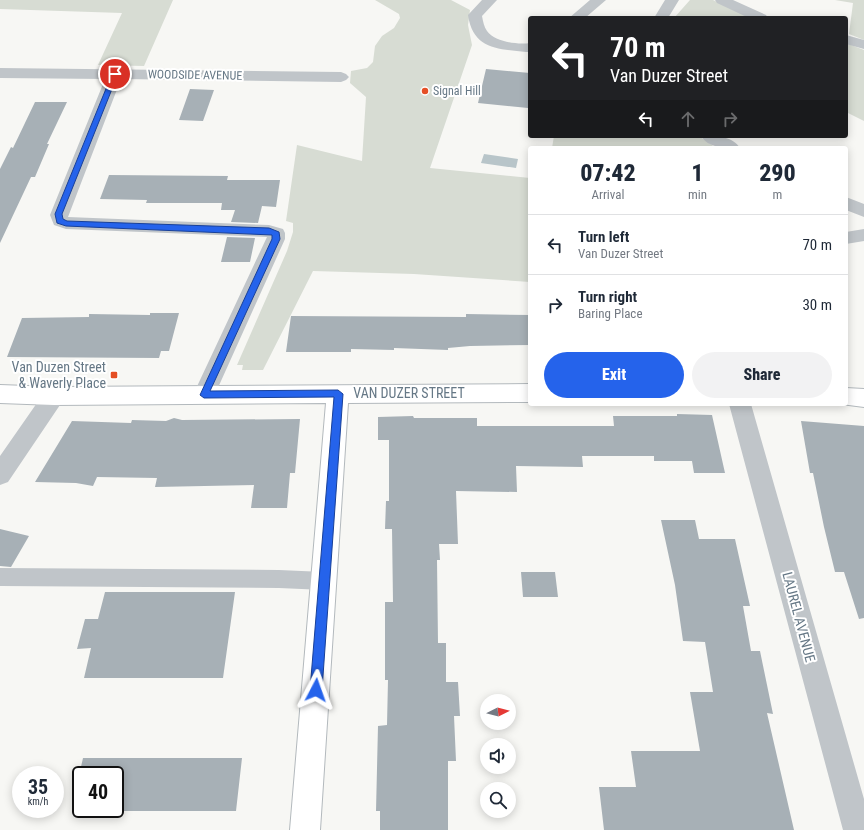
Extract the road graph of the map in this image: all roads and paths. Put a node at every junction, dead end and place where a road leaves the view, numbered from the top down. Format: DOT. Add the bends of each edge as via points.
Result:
graph roads {
  1 [pos="490,0"];
  2 [pos="600,0"];
  3 [pos="672,0"];
  4 [pos="722,0"];
  5 [pos="579,16"];
  6 [pos="662,16"];
  7 [pos="757,16"];
  8 [pos="848,40"];
  9 [pos="864,45"];
  10 [pos="528,48"];
  11 [pos="0,73"];
  12 [pos="115,74"];
  13 [pos="341,77"];
  14 [pos="713,138"];
  15 [pos="728,146"];
  16 [pos="848,204"];
  17 [pos="864,211"];
  18 [pos="864,235"];
  19 [pos="848,238"];
  20 [pos="528,393"];
  21 [pos="0,394"];
  22 [pos="338,394"];
  23 [pos="204,395"];
  24 [pos="54,396"];
  25 [pos="848,397"];
  26 [pos="864,398"];
  27 [pos="741,406"];
  28 [pos="0,475"];
  29 [pos="0,577"];
  30 [pos="324,581"];
  31 [pos="305,830"];
  32 [pos="858,830"];
  1 -- 10 [label="street" via="475,15 481,35 498,44"];
  2 -- 5 [label="street"];
  3 -- 6 [label="street"];
  4 -- 7 [label="street"];
  8 -- 9 [label="street"];
  11 -- 12 [label="street, WOODSIDE AVENUE"];
  12 -- 13 [label="street, WOODSIDE AVENUE"];
  12 -- 23 [label="street" via="59,214 60,221 276,233 276,239"];
  14 -- 15 [label="street"];
  16 -- 17 [label="street"];
  18 -- 19 [label="street"];
  20 -- 22 [label="main road, VAN DUZER STREET"];
  21 -- 24 [label="main road, VAN DUZER STREET"];
  22 -- 23 [label="main road, VAN DUZER STREET"];
  22 -- 30 [label="main road"];
  23 -- 24 [label="main road, VAN DUZER STREET"];
  24 -- 28 [label="street"];
  25 -- 26 [label="main road"];
  27 -- 32 [label="street, LAUREL AVENUE"];
  29 -- 30 [label="lane"];
  30 -- 31 [label="main road"];
}
